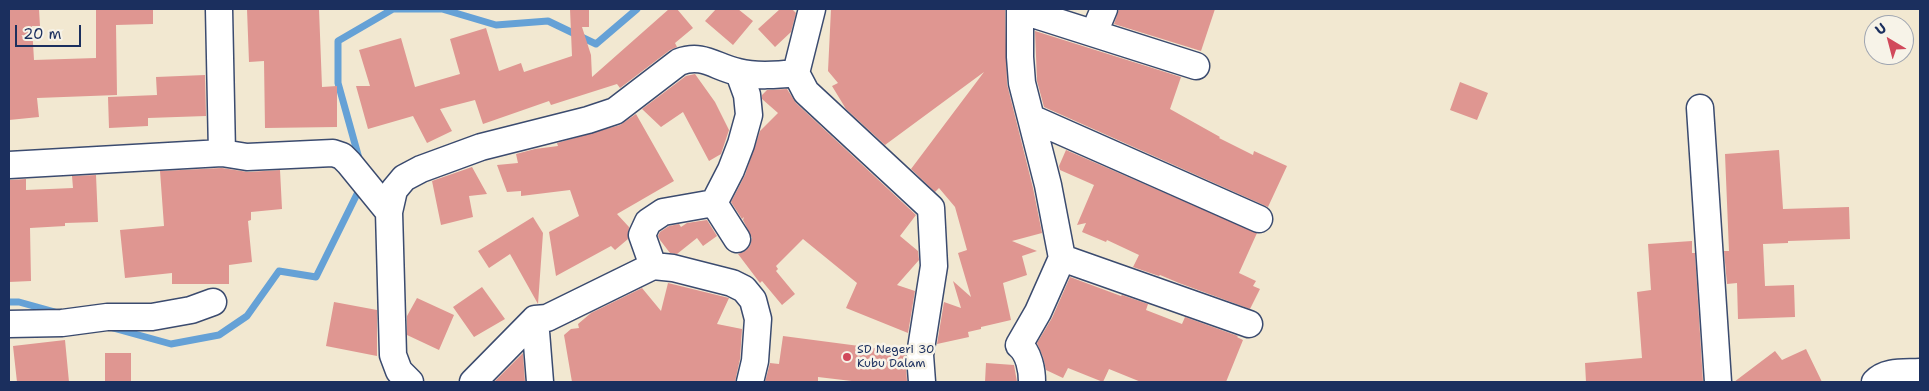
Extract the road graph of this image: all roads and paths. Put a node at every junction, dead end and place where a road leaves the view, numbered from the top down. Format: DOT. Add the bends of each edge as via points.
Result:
graph roads {
  1 [pos="219,9"];
  2 [pos="812,9"];
  3 [pos="1104,9"];
  4 [pos="1020,10"];
  5 [pos="1094,33"];
  6 [pos="1196,66"];
  7 [pos="739,73"];
  8 [pos="796,73"];
  9 [pos="1700,108"];
  10 [pos="1032,118"];
  11 [pos="222,153"];
  12 [pos="9,165"];
  13 [pos="714,203"];
  14 [pos="384,205"];
  15 [pos="1259,219"];
  16 [pos="737,239"];
  17 [pos="1062,258"];
  18 [pos="652,266"];
  19 [pos="213,302"];
  20 [pos="535,319"];
  21 [pos="9,324"];
  22 [pos="1249,324"];
  23 [pos="1920,372"];
  24 [pos="1038,379"];
  25 [pos="410,382"];
  26 [pos="473,382"];
  27 [pos="540,382"];
  28 [pos="750,382"];
  29 [pos="922,382"];
  30 [pos="1718,382"];
  31 [pos="1875,382"];
  1 -- 11 [label="street"];
  2 -- 8 [label="street"];
  3 -- 5 [label="street"];
  4 -- 5 [label="street"];
  4 -- 10 [label="street" via="1022,83"];
  5 -- 6 [label="street"];
  7 -- 8 [label="street"];
  7 -- 13 [label="street" via="747,95 749,114 731,170"];
  7 -- 14 [label="street" via="701,58 679,62 614,111 481,148 421,169 404,178"];
  8 -- 29 [label="street" via="806,92 931,208 934,266 920,355"];
  9 -- 30 [label="street"];
  10 -- 15 [label="street"];
  10 -- 17 [label="street"];
  11 -- 12 [label="street"];
  11 -- 14 [label="street" via="247,157 333,152 350,163"];
  13 -- 16 [label="street"];
  13 -- 18 [label="street" via="663,212 648,222 642,235"];
  14 -- 25 [label="street" via="393,355 399,371"];
  17 -- 22 [label="street"];
  17 -- 24 [label="street" via="1019,345"];
  18 -- 20 [label="street" via="547,318"];
  18 -- 28 [label="street" via="673,268 744,289 753,300 758,320"];
  19 -- 21 [label="street" via="191,310 152,316"];
  20 -- 26 [label="street"];
  20 -- 27 [label="street"];
  23 -- 31 [label="street" via="1889,373"];
}
